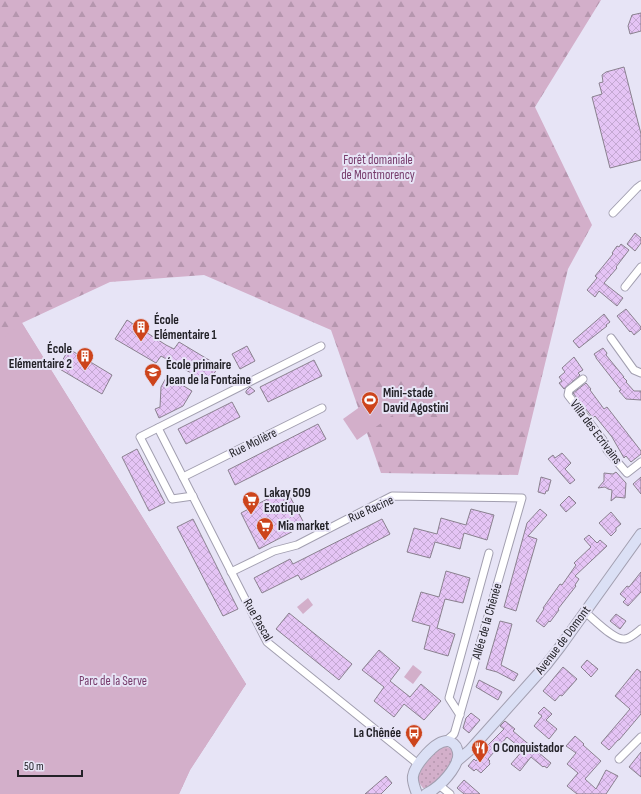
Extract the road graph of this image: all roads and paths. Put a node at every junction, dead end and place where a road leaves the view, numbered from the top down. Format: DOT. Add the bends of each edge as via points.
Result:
graph roads {
  1 [pos="641,185"];
  2 [pos="613,213"];
  3 [pos="641,267"];
  4 [pos="625,287"];
  5 [pos="611,338"];
  6 [pos="321,346"];
  7 [pos="641,373"];
  8 [pos="582,379"];
  9 [pos="322,408"];
  10 [pos="158,428"];
  11 [pos="641,462"];
  12 [pos="183,477"];
  13 [pos="193,496"];
  14 [pos="522,498"];
  15 [pos="641,534"];
  16 [pos="489,554"];
  17 [pos="231,572"];
  18 [pos="585,612"];
  19 [pos="641,629"];
  20 [pos="460,715"];
  21 [pos="641,737"];
  22 [pos="452,741"];
  23 [pos="477,741"];
  24 [pos="619,759"];
  25 [pos="457,761"];
  26 [pos="418,764"];
  27 [pos="439,785"];
  28 [pos="416,791"];
  29 [pos="428,793"];
  30 [pos="450,794"];
  1 -- 2 [label="street"];
  3 -- 4 [label="street"];
  5 -- 7 [label="street" via="634,370"];
  6 -- 10 [label="street"];
  8 -- 11 [label="street, Villa des Ecrivains" via="569,390 568,395 603,440 607,450 627,473"];
  9 -- 12 [label="street, Rue Molière"];
  10 -- 12 [label="street, Rue Pascal"];
  10 -- 13 [label="street" via="140,437 172,499"];
  12 -- 13 [label="street, Rue Pascal"];
  13 -- 17 [label="street, Rue Pascal"];
  14 -- 17 [label="street, Rue Racine" via="392,496 297,545 274,551"];
  14 -- 20 [label="street, Allée de la Chênée"];
  15 -- 18 [label="main road, Avenue de Domont"];
  16 -- 20 [label="street" via="449,698"];
  17 -- 26 [label="street, Rue Pascal" via="267,642"];
  18 -- 19 [label="street" via="617,638 626,639"];
  18 -- 23 [label="main road, Avenue de Domont" via="546,665"];
  20 -- 22 [label="street, Allée de la Chênée"];
  21 -- 24 [label="street"];
  22 -- 23 [label="main road" via="465,746"];
  22 -- 25 [label="main road" via="458,753"];
  22 -- 26 [label="main road" via="437,744"];
  23 -- 25 [label="main road, Avenue de Domont"];
  25 -- 27 [label="main road, Avenue de Domont"];
  26 -- 28 [label="main road" via="413,776"];
  27 -- 29 [label="main road, Avenue de Domont"];
  27 -- 30 [label="street"];
  28 -- 29 [label="main road"];
}
